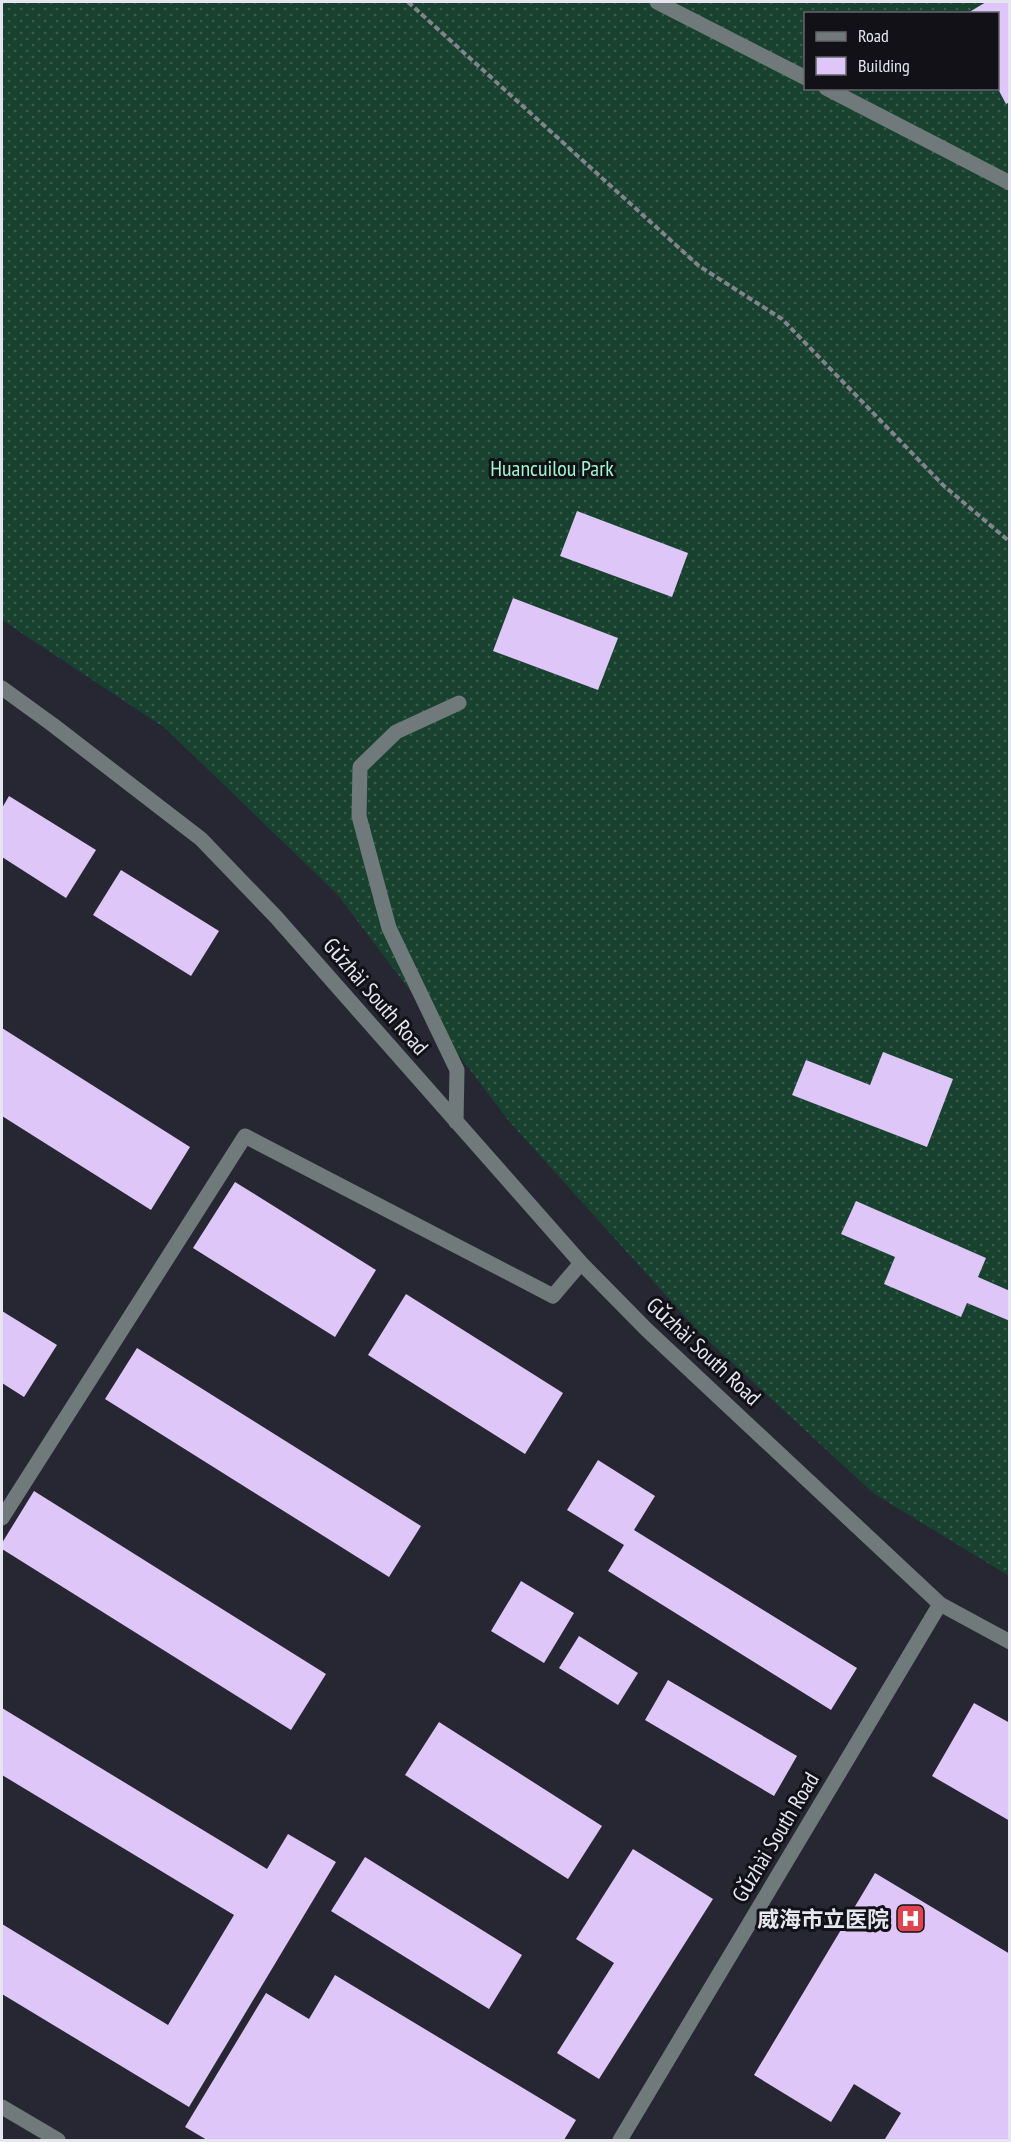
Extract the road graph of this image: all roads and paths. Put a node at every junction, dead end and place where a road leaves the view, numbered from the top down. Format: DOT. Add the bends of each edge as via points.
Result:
graph roads {
  1 [pos="408,2"];
  2 [pos="657,2"];
  3 [pos="804,77"];
  4 [pos="830,90"];
  5 [pos="1010,183"];
  6 [pos="1010,542"];
  7 [pos="2,688"];
  8 [pos="459,703"];
  9 [pos="456,1122"];
  10 [pos="581,1263"];
  11 [pos="2,1518"];
  12 [pos="940,1604"];
  13 [pos="1010,1642"];
  14 [pos="2,2107"];
  15 [pos="58,2140"];
  16 [pos="620,2140"];
  1 -- 6 [label="path" via="699,266 782,319 943,485"];
  2 -- 3 [label="street"];
  4 -- 5 [label="street"];
  7 -- 9 [label="street, Gǔzhài South Road" via="201,839 276,917"];
  8 -- 9 [label="street" via="396,732 360,767 359,816 389,928 457,1070"];
  9 -- 10 [label="street, Gǔzhài South Road"];
  10 -- 11 [label="street" via="553,1296 245,1136"];
  10 -- 12 [label="street, Gǔzhài South Road"];
  12 -- 13 [label="street"];
  12 -- 16 [label="street, Gǔzhài South Road"];
  14 -- 15 [label="street"];
}
